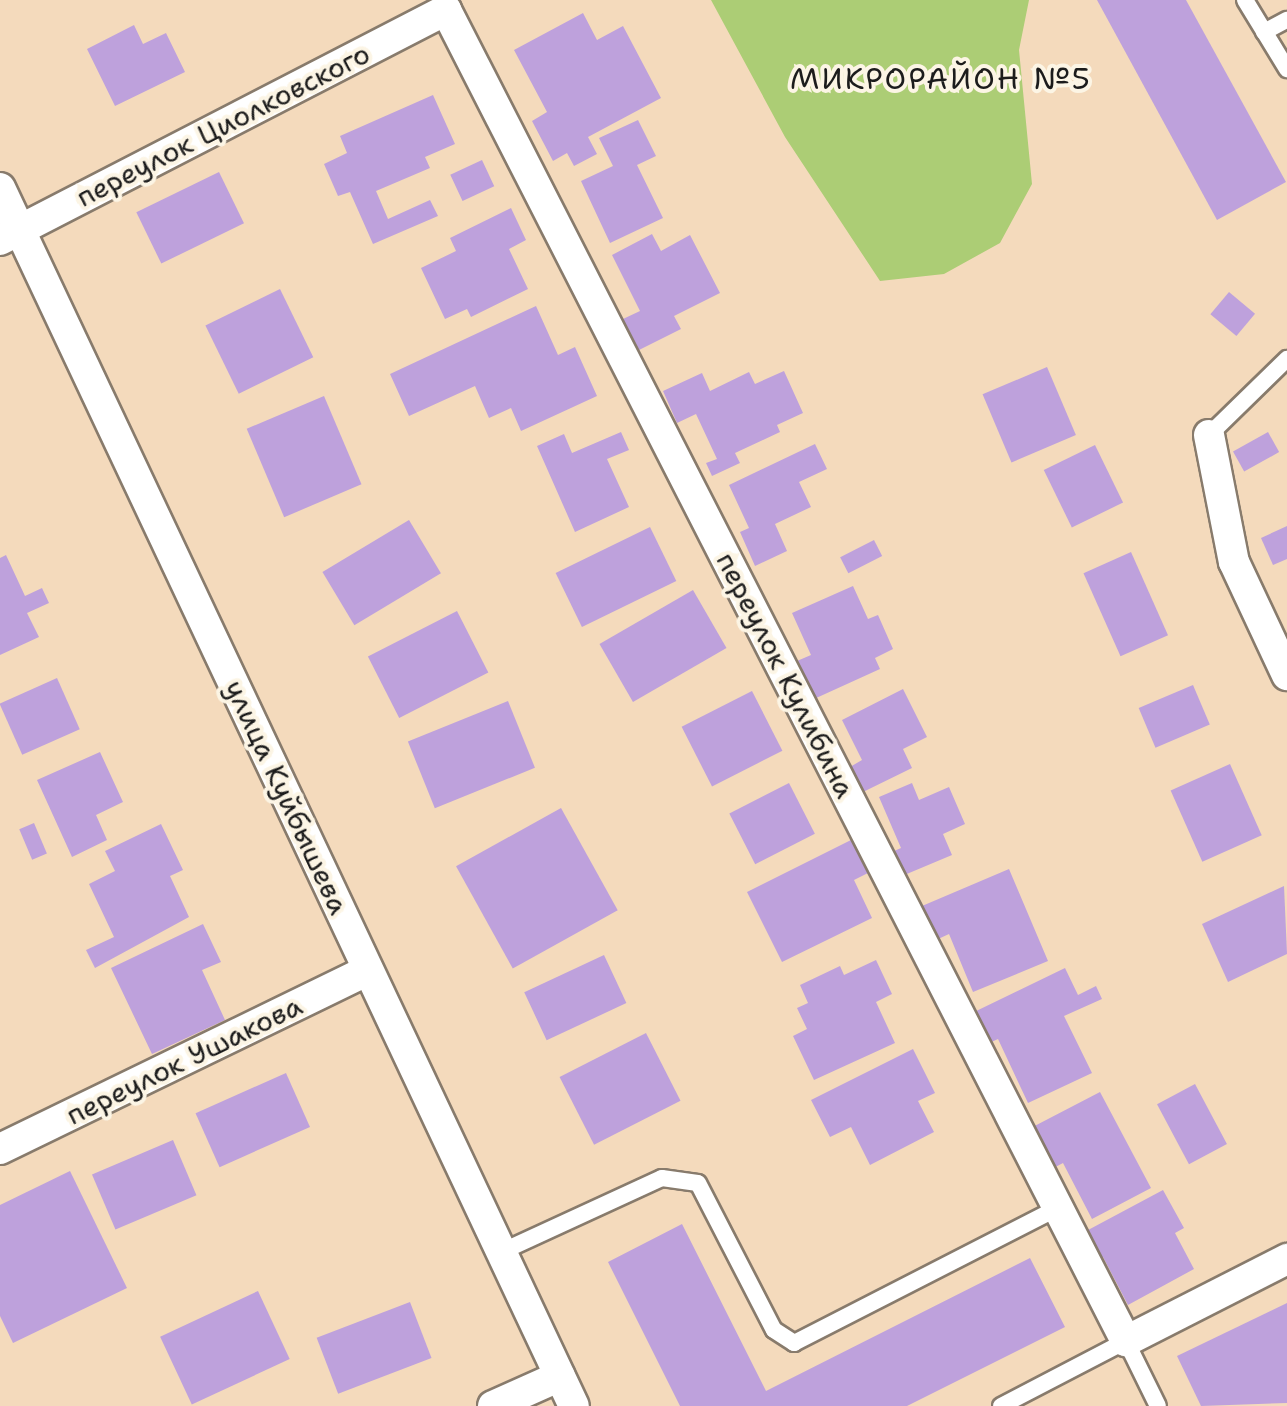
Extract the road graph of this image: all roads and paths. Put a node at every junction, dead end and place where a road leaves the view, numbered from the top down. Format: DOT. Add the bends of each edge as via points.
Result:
graph roads {
  1 [pos="1245,0"];
  2 [pos="446,10"];
  3 [pos="1287,20"];
  4 [pos="1264,32"];
  5 [pos="1287,69"];
  6 [pos="0,188"];
  7 [pos="10,235"];
  8 [pos="1287,359"];
  9 [pos="1209,435"];
  10 [pos="1287,675"];
  11 [pos="368,970"];
  12 [pos="0,1149"];
  13 [pos="1058,1208"];
  14 [pos="501,1252"];
  15 [pos="1287,1259"];
  16 [pos="1126,1341"];
  17 [pos="560,1376"];
  18 [pos="493,1406"];
  19 [pos="574,1406"];
  20 [pos="1001,1406"];
  21 [pos="1158,1406"];
  1 -- 4 [label="lane"];
  2 -- 7 [label="street, переулок Циолковского"];
  2 -- 13 [label="street, переулок Кулибина"];
  3 -- 4 [label="lane"];
  4 -- 5 [label="lane"];
  6 -- 7 [label="street, улица Куйбышева"];
  7 -- 11 [label="street, улица Куйбышева"];
  8 -- 9 [label="lane"];
  9 -- 10 [label="street" via="1234,562"];
  11 -- 12 [label="street, переулок Ушакова"];
  11 -- 14 [label="street, улица Куйбышева"];
  13 -- 14 [label="lane" via="794,1343 774,1330 698,1183 662,1178"];
  13 -- 16 [label="street, переулок Кулибина"];
  14 -- 17 [label="street, улица Куйбышева"];
  15 -- 16 [label="street"];
  16 -- 20 [label="lane"];
  16 -- 21 [label="lane"];
  17 -- 18 [label="street"];
  17 -- 19 [label="street, улица Куйбышева"];
}
